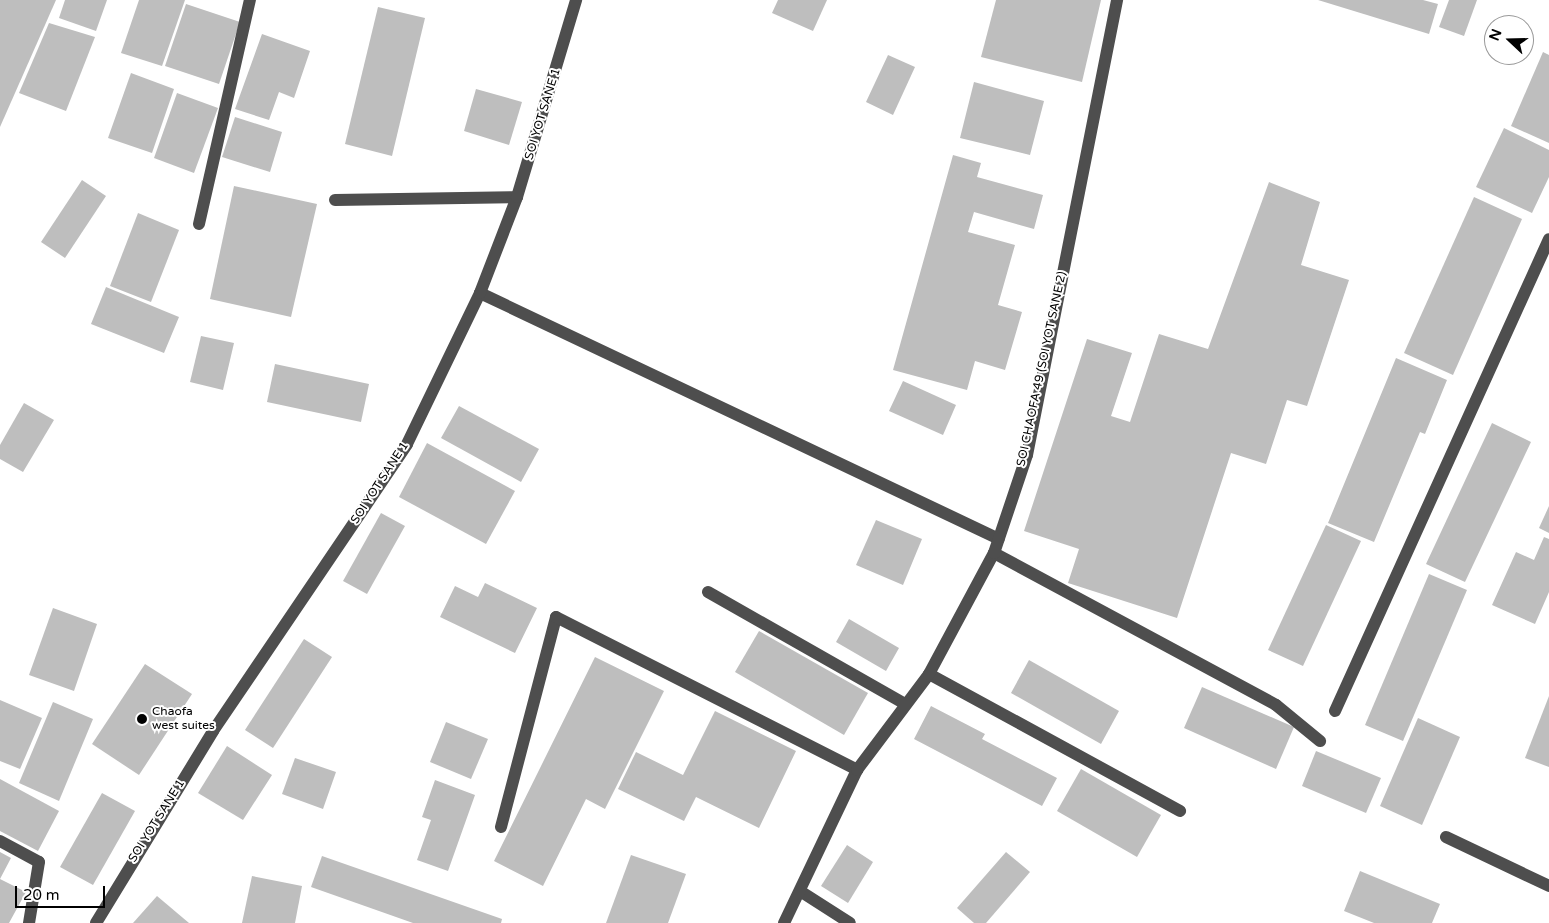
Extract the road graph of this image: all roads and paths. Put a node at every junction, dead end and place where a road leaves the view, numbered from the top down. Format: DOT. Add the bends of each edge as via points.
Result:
graph roads {
  1 [pos="250,0"];
  2 [pos="576,0"];
  3 [pos="1117,0"];
  4 [pos="518,197"];
  5 [pos="335,200"];
  6 [pos="199,224"];
  7 [pos="1549,239"];
  8 [pos="480,293"];
  9 [pos="999,539"];
  10 [pos="994,553"];
  11 [pos="708,592"];
  12 [pos="929,674"];
  13 [pos="905,704"];
  14 [pos="1335,711"];
  15 [pos="1320,741"];
  16 [pos="857,770"];
  17 [pos="1180,811"];
  18 [pos="501,827"];
  19 [pos="1446,837"];
  20 [pos="0,841"];
  21 [pos="1549,886"];
  22 [pos="800,891"];
  23 [pos="29,923"];
  24 [pos="96,923"];
  25 [pos="784,923"];
  26 [pos="850,923"];
  1 -- 6 [label="street"];
  2 -- 4 [label="street, SOI YOT SANE 1"];
  3 -- 9 [label="street, SOI CHAOFA 49 (SOI YOT SANE 2)" via="1027,455"];
  4 -- 5 [label="street"];
  4 -- 8 [label="street, SOI YOT SANE 1"];
  7 -- 14 [label="street"];
  8 -- 9 [label="street"];
  8 -- 24 [label="street, SOI YOT SANE 1" via="407,444 213,731"];
  9 -- 10 [label="street, SOI CHAOFA 49 (SOI YOT SANE 2)"];
  10 -- 12 [label="street, SOI CHAOFA 49 (SOI YOT SANE 2)"];
  10 -- 15 [label="street" via="1276,705"];
  11 -- 13 [label="street"];
  12 -- 13 [label="street, SOI CHAOFA 49 (SOI YOT SANE 2)"];
  12 -- 17 [label="street"];
  13 -- 16 [label="street, SOI CHAOFA 49 (SOI YOT SANE 2)"];
  16 -- 18 [label="street" via="556,617"];
  16 -- 22 [label="street, SOI CHAOFA 49 (SOI YOT SANE 2)"];
  19 -- 21 [label="street"];
  20 -- 23 [label="street" via="39,862"];
  22 -- 25 [label="street, SOI CHAOFA 49 (SOI YOT SANE 2)"];
  22 -- 26 [label="street"];
}
